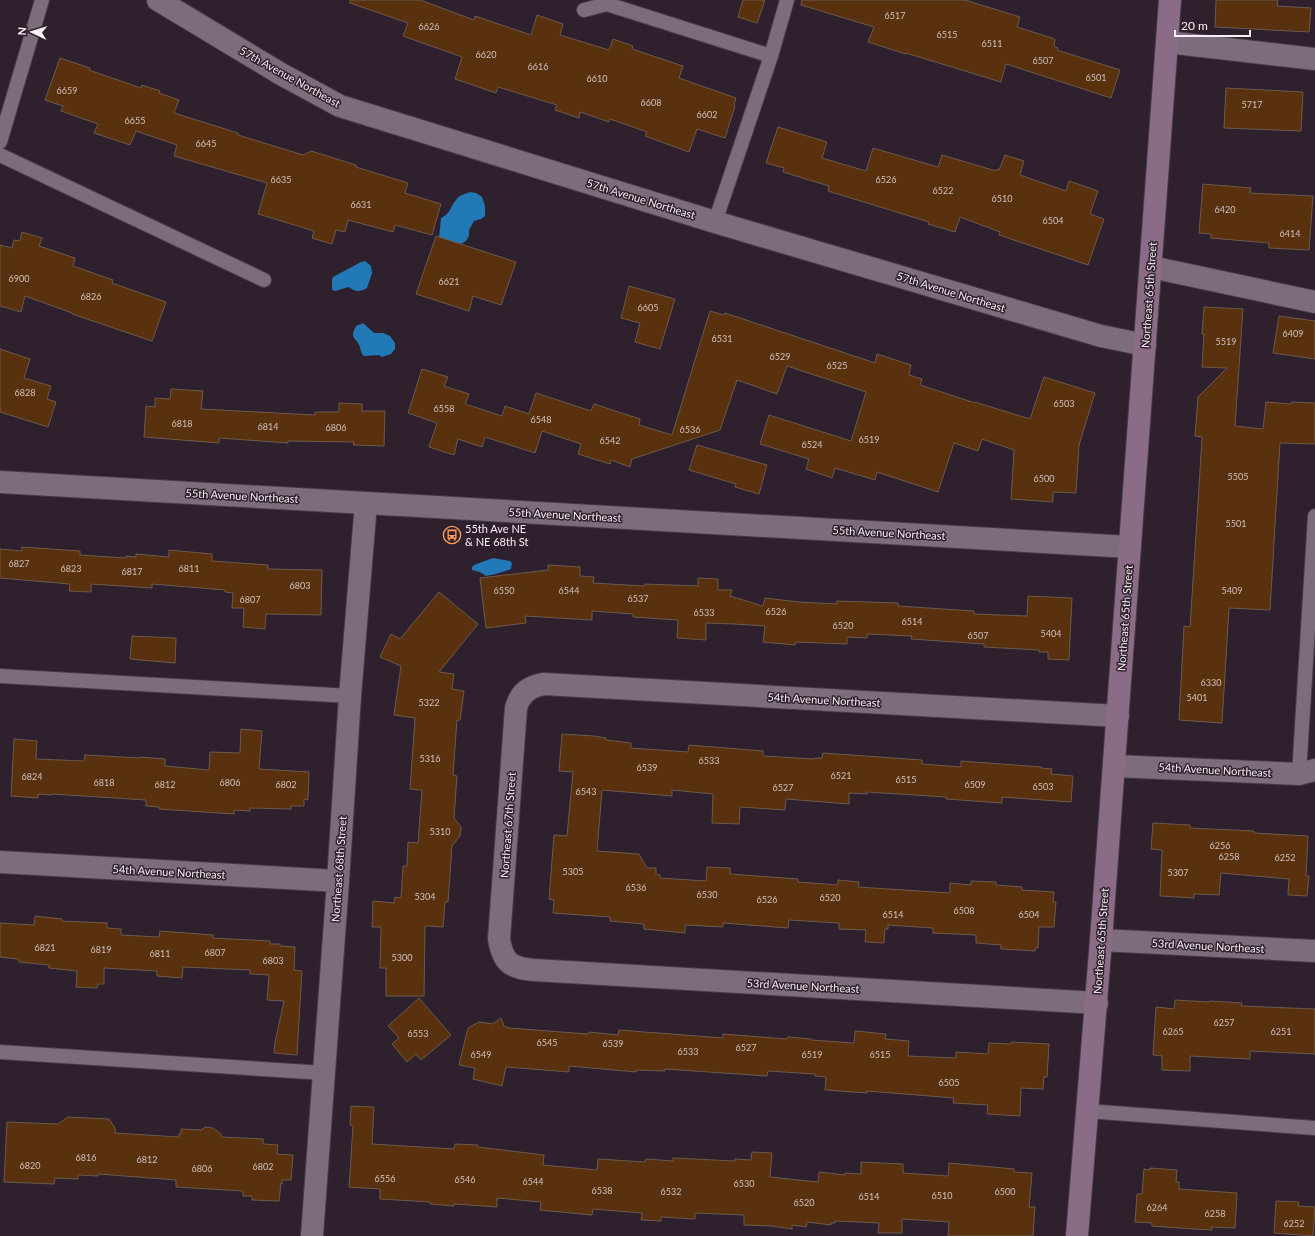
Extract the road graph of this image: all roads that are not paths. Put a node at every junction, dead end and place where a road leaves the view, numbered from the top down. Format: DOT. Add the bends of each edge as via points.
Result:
graph roads {
  1 [pos="42,0"];
  2 [pos="158,0"];
  3 [pos="787,0"];
  4 [pos="1170,0"];
  5 [pos="584,10"];
  6 [pos="1167,42"];
  7 [pos="771,56"];
  8 [pos="1315,59"];
  9 [pos="0,142"];
  10 [pos="0,155"];
  11 [pos="715,222"];
  12 [pos="1151,267"];
  13 [pos="264,280"];
  14 [pos="1315,302"];
  15 [pos="1145,345"];
  16 [pos="0,482"];
  17 [pos="366,503"];
  18 [pos="1315,516"];
  19 [pos="1130,547"];
  20 [pos="1314,555"];
  21 [pos="0,676"];
  22 [pos="531,687"];
  23 [pos="350,696"];
  24 [pos="1118,716"];
  25 [pos="1114,766"];
  26 [pos="1307,772"];
  27 [pos="0,862"];
  28 [pos="338,881"];
  29 [pos="1101,940"];
  30 [pos="1315,951"];
  31 [pos="511,964"];
  32 [pos="1097,1003"];
  33 [pos="0,1052"];
  34 [pos="324,1073"];
  35 [pos="1087,1111"];
  36 [pos="1315,1128"];
  37 [pos="312,1236"];
  38 [pos="1077,1236"];
  1 -- 9 [label="lane"];
  2 -- 11 [label="street, 57th Avenue Northeast" via="281,74 340,106"];
  3 -- 7 [label="lane"];
  4 -- 6 [label="main road, Northeast 65th Street"];
  5 -- 7 [label="lane" via="607,4"];
  6 -- 8 [label="street"];
  6 -- 12 [label="main road, Northeast 65th Street"];
  7 -- 11 [label="lane"];
  10 -- 13 [label="lane"];
  11 -- 15 [label="street, 57th Avenue Northeast" via="1101,336"];
  12 -- 14 [label="street"];
  12 -- 15 [label="main road, Northeast 65th Street"];
  15 -- 19 [label="main road, Northeast 65th Street"];
  16 -- 17 [label="street, 55th Avenue Northeast"];
  17 -- 19 [label="street, 55th Avenue Northeast"];
  17 -- 23 [label="street, Northeast 68th Street"];
  18 -- 20 [label="lane"];
  19 -- 24 [label="main road, Northeast 65th Street"];
  20 -- 26 [label="lane"];
  21 -- 23 [label="lane"];
  22 -- 24 [label="street, 54th Avenue Northeast" via="544,684"];
  22 -- 31 [label="street, Northeast 67th Street" via="521,696 516,708 500,924 501,951"];
  23 -- 28 [label="street, Northeast 68th Street"];
  24 -- 25 [label="main road, Northeast 65th Street"];
  25 -- 26 [label="street, 54th Avenue Northeast"];
  25 -- 29 [label="main road, Northeast 65th Street"];
  27 -- 28 [label="street, 54th Avenue Northeast"];
  28 -- 34 [label="street, Northeast 68th Street"];
  29 -- 30 [label="street, 53rd Avenue Northeast"];
  29 -- 32 [label="main road, Northeast 65th Street"];
  31 -- 32 [label="street, 53rd Avenue Northeast" via="534,970"];
  32 -- 35 [label="main road, Northeast 65th Street"];
  33 -- 34 [label="lane"];
  34 -- 37 [label="street, Northeast 68th Street"];
  35 -- 36 [label="lane"];
  35 -- 38 [label="main road, Northeast 65th Street"];
}
